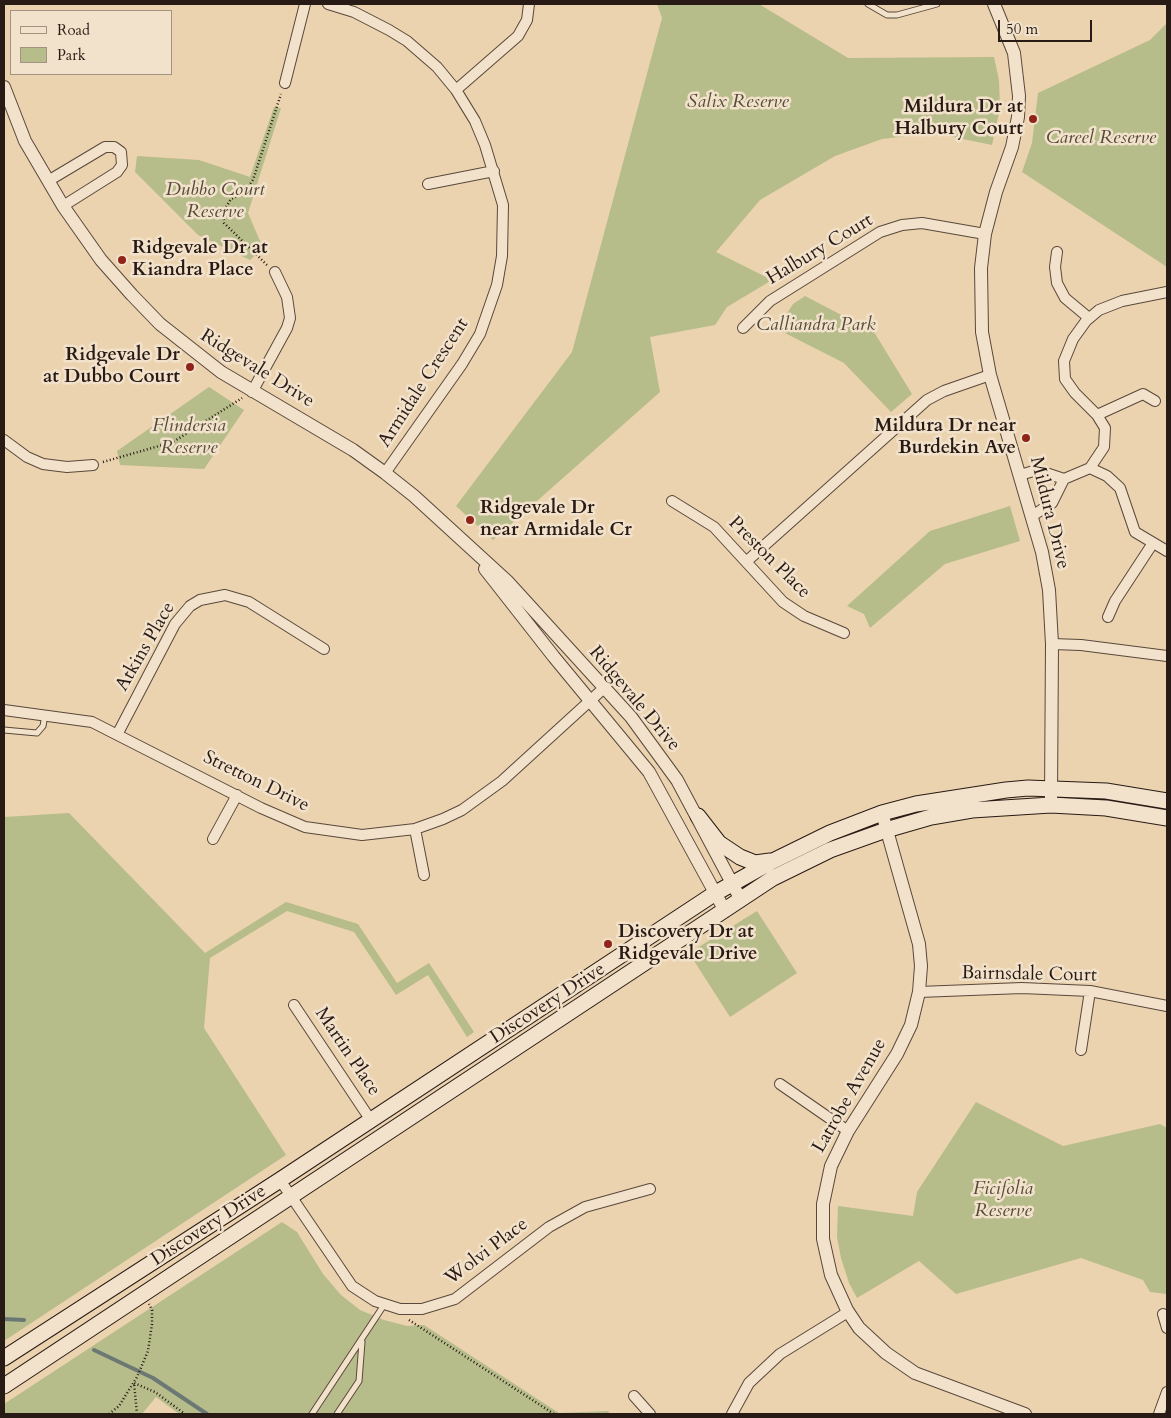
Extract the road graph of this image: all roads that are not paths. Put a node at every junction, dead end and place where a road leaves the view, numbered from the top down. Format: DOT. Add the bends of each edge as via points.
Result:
graph roads {
  1 [pos="305,4"];
  2 [pos="328,4"];
  3 [pos="529,4"];
  4 [pos="868,4"];
  5 [pos="938,4"];
  6 [pos="996,4"];
  7 [pos="285,83"];
  8 [pos="4,87"];
  9 [pos="456,90"];
  10 [pos="494,171"];
  11 [pos="48,182"];
  12 [pos="428,184"];
  13 [pos="63,206"];
  14 [pos="985,234"];
  15 [pos="1057,252"];
  16 [pos="275,272"];
  17 [pos="1167,292"];
  18 [pos="1089,318"];
  19 [pos="743,328"];
  20 [pos="990,375"];
  21 [pos="252,392"];
  22 [pos="1155,401"];
  23 [pos="1097,415"];
  24 [pos="4,440"];
  25 [pos="93,465"];
  26 [pos="1090,468"];
  27 [pos="385,473"];
  28 [pos="1020,475"];
  29 [pos="1064,479"];
  30 [pos="672,501"];
  31 [pos="1032,516"];
  32 [pos="1153,543"];
  33 [pos="467,545"];
  34 [pos="1167,551"];
  35 [pos="747,561"];
  36 [pos="1108,617"];
  37 [pos="844,633"];
  38 [pos="1052,644"];
  39 [pos="324,649"];
  40 [pos="1167,656"];
  41 [pos="604,688"];
  42 [pos="590,700"];
  43 [pos="4,710"];
  44 [pos="45,715"];
  45 [pos="4,730"];
  46 [pos="118,734"];
  47 [pos="1051,789"];
  48 [pos="237,795"];
  49 [pos="1167,801"];
  50 [pos="1051,805"];
  51 [pos="882,813"];
  52 [pos="698,816"];
  53 [pos="1167,818"];
  54 [pos="415,829"];
  55 [pos="886,830"];
  56 [pos="213,839"];
  57 [pos="773,861"];
  58 [pos="424,875"];
  59 [pos="731,885"];
  60 [pos="714,894"];
  61 [pos="741,900"];
  62 [pos="725,911"];
  63 [pos="1090,991"];
  64 [pos="919,992"];
  65 [pos="294,1005"];
  66 [pos="1167,1006"];
  67 [pos="1081,1050"];
  68 [pos="780,1084"];
  69 [pos="370,1119"];
  70 [pos="848,1131"];
  71 [pos="280,1180"];
  72 [pos="650,1189"];
  73 [pos="292,1196"];
  74 [pos="384,1305"];
  75 [pos="848,1312"];
  76 [pos="1163,1314"];
  77 [pos="1167,1328"];
  78 [pos="360,1344"];
  79 [pos="4,1358"];
  80 [pos="4,1386"];
  81 [pos="1167,1392"];
  82 [pos="634,1396"];
  83 [pos="312,1414"];
  84 [pos="337,1414"];
  85 [pos="650,1414"];
  86 [pos="732,1414"];
  87 [pos="1025,1414"];
  88 [pos="1159,1414"];
  1 -- 7 [label="street"];
  2 -- 9 [label="street, Armidale Crescent" via="354,12 407,41"];
  3 -- 9 [label="street" via="527,20 518,36"];
  4 -- 5 [label="lane" via="887,15"];
  6 -- 14 [label="street, Mildura Drive" via="1014,53 1018,110 1012,147"];
  8 -- 11 [label="street, Ridgevale Drive" via="25,141"];
  9 -- 10 [label="street, Armidale Crescent" via="475,121"];
  10 -- 12 [label="street"];
  10 -- 27 [label="street, Armidale Crescent" via="504,204 497,285 490,309 462,364"];
  11 -- 13 [label="street, Ridgevale Drive"];
  11 -- 13 [label="street" via="105,147 114,147 121,152 123,161 120,169"];
  13 -- 21 [label="street, Ridgevale Drive" via="101,260 160,324"];
  14 -- 19 [label="street, Halbury Court" via="922,223 880,232 770,301"];
  14 -- 20 [label="street, Mildura Drive" via="980,297"];
  15 -- 18 [label="street" via="1057,283 1064,298"];
  16 -- 21 [label="street" via="288,297 290,318"];
  17 -- 18 [label="street" via="1122,301 1099,310"];
  18 -- 23 [label="street" via="1074,339 1064,361 1064,370 1065,379 1075,393"];
  20 -- 28 [label="street, Mildura Drive"];
  20 -- 35 [label="street" via="927,400"];
  21 -- 27 [label="street, Ridgevale Drive" via="310,424"];
  22 -- 23 [label="street" via="1143,394"];
  23 -- 26 [label="street" via="1105,428 1104,447"];
  24 -- 25 [label="street" via="43,464 67,467"];
  26 -- 29 [label="street"];
  26 -- 32 [label="street" via="1107,476 1120,488 1136,532"];
  27 -- 33 [label="street, Ridgevale Drive"];
  28 -- 29 [label="street" via="1037,470"];
  28 -- 31 [label="street, Mildura Drive"];
  29 -- 31 [label="street" via="1052,503"];
  30 -- 35 [label="street, Preston Place" via="714,527"];
  31 -- 38 [label="street, Mildura Drive" via="1049,590"];
  32 -- 34 [label="street"];
  32 -- 36 [label="street"];
  33 -- 41 [label="street, Ridgevale Drive" via="508,582"];
  33 -- 42 [label="street, Ridgevale Drive"];
  35 -- 37 [label="street, Preston Place" via="783,602 804,616"];
  38 -- 40 [label="street" via="1081,644"];
  38 -- 47 [label="street, Mildura Drive"];
  39 -- 46 [label="street, Atkins Place" via="249,602 225,595 200,600 190,606 175,624"];
  41 -- 42 [label="street, Stretton Drive"];
  41 -- 52 [label="street, Ridgevale Drive" via="630,717"];
  42 -- 54 [label="street, Stretton Drive" via="482,796 443,820"];
  42 -- 60 [label="street, Ridgevale Drive" via="650,772"];
  43 -- 44 [label="street, Stretton Drive"];
  44 -- 45 [label="lane" via="43,726 37,733"];
  44 -- 46 [label="street, Stretton Drive" via="92,722"];
  46 -- 48 [label="street, Stretton Drive"];
  47 -- 49 [label="main road, Discovery Drive" via="1106,791"];
  47 -- 50 [label="street, Mildura Drive"];
  47 -- 51 [label="main road, Discovery Drive" via="970,794"];
  48 -- 54 [label="street, Stretton Drive" via="305,827 336,833 362,835"];
  48 -- 56 [label="street"];
  50 -- 53 [label="main road, Discovery Drive" via="1106,808"];
  50 -- 55 [label="main road, Discovery Drive" via="951,813"];
  51 -- 55 [label="street, Latrobe Avenue"];
  51 -- 57 [label="main road, Discovery Drive" via="830,833"];
  52 -- 57 [label="main road" via="719,842 740,857 755,863"];
  52 -- 59 [label="street, Ridgevale Drive"];
  54 -- 58 [label="street"];
  55 -- 61 [label="main road, Discovery Drive" via="830,850 773,878"];
  55 -- 64 [label="street, Latrobe Avenue" via="915,924 921,966"];
  57 -- 59 [label="main road, Discovery Drive"];
  59 -- 60 [label="main road, Discovery Drive"];
  59 -- 61 [label="street, Ridgevale Drive"];
  60 -- 62 [label="street, Ridgevale Drive"];
  60 -- 69 [label="main road, Discovery Drive"];
  61 -- 62 [label="main road, Discovery Drive"];
  62 -- 73 [label="main road, Discovery Drive"];
  63 -- 64 [label="street, Bairnsdale Court" via="1022,988"];
  63 -- 66 [label="street, Bairnsdale Court"];
  63 -- 67 [label="street"];
  64 -- 70 [label="street, Latrobe Avenue" via="911,1025 897,1054"];
  65 -- 69 [label="street, Martin Place"];
  68 -- 70 [label="street"];
  69 -- 71 [label="main road, Discovery Drive"];
  70 -- 75 [label="street, Latrobe Avenue" via="831,1166 822,1204 823,1239 831,1275"];
  71 -- 73 [label="street, Wolvi Place"];
  71 -- 79 [label="main road, Discovery Drive"];
  72 -- 74 [label="street, Wolvi Place" via="585,1207 549,1227 456,1299 422,1309 400,1310"];
  73 -- 74 [label="street, Wolvi Place" via="352,1286"];
  73 -- 80 [label="main road, Discovery Drive"];
  74 -- 78 [label="lane"];
  75 -- 86 [label="street" via="780,1354 749,1383"];
  75 -- 87 [label="street, Latrobe Avenue" via="859,1328 886,1353 914,1373"];
  76 -- 77 [label="street"];
  78 -- 83 [label="lane"];
  78 -- 84 [label="lane" via="359,1381"];
  81 -- 88 [label="street"];
  82 -- 85 [label="street"];
}
